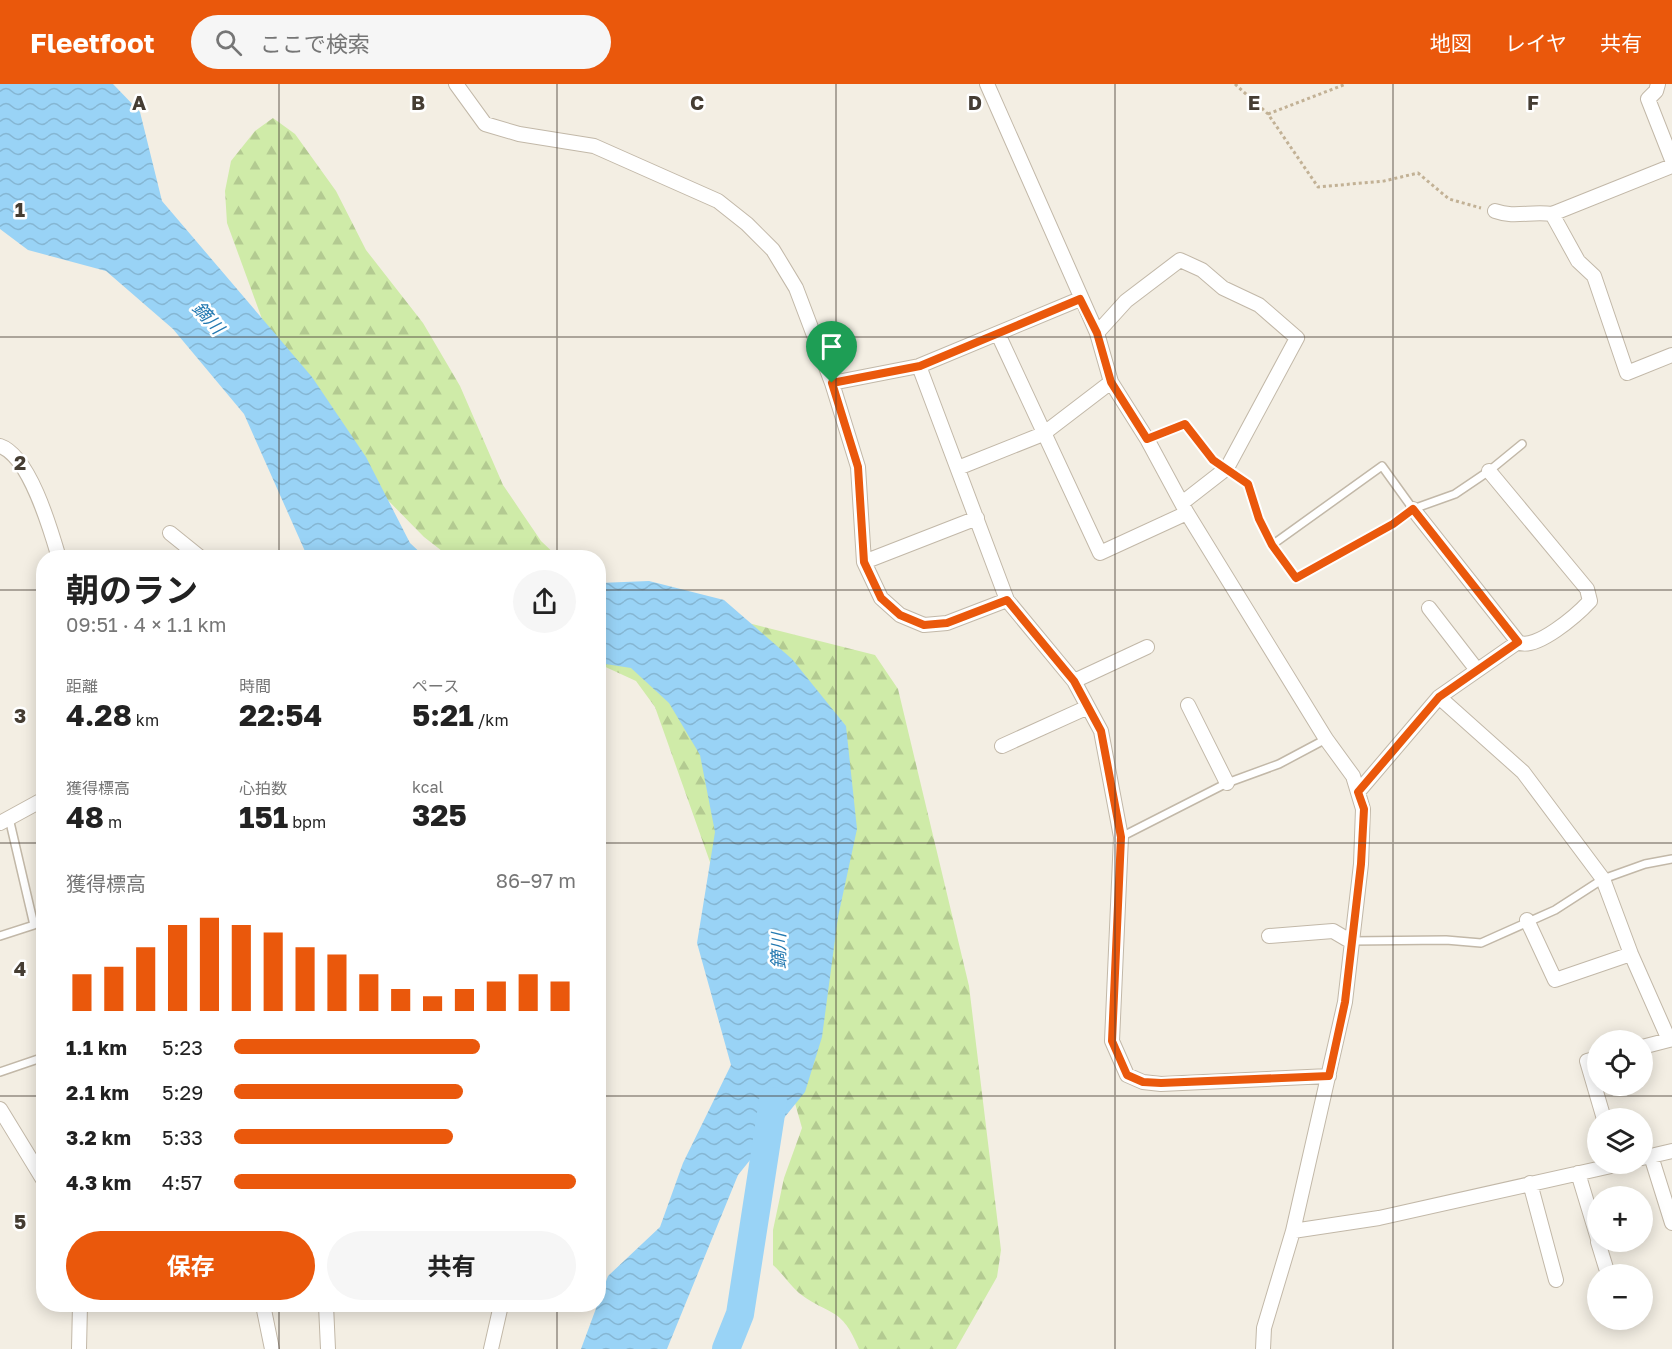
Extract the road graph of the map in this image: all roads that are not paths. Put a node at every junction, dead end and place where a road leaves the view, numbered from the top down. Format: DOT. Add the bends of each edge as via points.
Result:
graph roads {
  1 [pos="456,84"];
  2 [pos="987,84"];
  3 [pos="1658,84"];
  4 [pos="1672,160"];
  5 [pos="1672,166"];
  6 [pos="1495,211"];
  7 [pos="1552,214"];
  8 [pos="1080,299"];
  9 [pos="1097,333"];
  10 [pos="998,334"];
  11 [pos="1672,355"];
  12 [pos="920,366"];
  13 [pos="1111,382"];
  14 [pos="832,383"];
  15 [pos="1043,434"];
  16 [pos="1147,439"];
  17 [pos="1522,444"];
  18 [pos="0,446"];
  19 [pos="958,468"];
  20 [pos="1227,468"];
  21 [pos="1489,471"];
  22 [pos="1185,508"];
  23 [pos="1413,509"];
  24 [pos="976,518"];
  25 [pos="170,533"];
  26 [pos="1272,545"];
  27 [pos="57,550"];
  28 [pos="191,550"];
  29 [pos="864,562"];
  30 [pos="1007,600"];
  31 [pos="1429,608"];
  32 [pos="1518,642"];
  33 [pos="1147,647"];
  34 [pos="1477,670"];
  35 [pos="1074,681"];
  36 [pos="1439,697"];
  37 [pos="1188,705"];
  38 [pos="1088,707"];
  39 [pos="1326,739"];
  40 [pos="1002,746"];
  41 [pos="1227,783"];
  42 [pos="1358,792"];
  43 [pos="36,803"];
  44 [pos="4,820"];
  45 [pos="1121,837"];
  46 [pos="1672,859"];
  47 [pos="1603,879"];
  48 [pos="1527,920"];
  49 [pos="0,936"];
  50 [pos="1269,936"];
  51 [pos="1350,941"];
  52 [pos="1631,954"];
  53 [pos="1653,1044"];
  54 [pos="36,1060"];
  55 [pos="0,1072"];
  56 [pos="1329,1076"];
  57 [pos="0,1109"];
  58 [pos="1672,1150"];
  59 [pos="1653,1155"];
  60 [pos="36,1168"];
  61 [pos="1587,1171"];
  62 [pos="1578,1173"];
  63 [pos="1653,1173"];
  64 [pos="1530,1183"];
  65 [pos="1587,1203"];
  66 [pos="1672,1223"];
  67 [pos="1293,1231"];
  68 [pos="1556,1280"];
  69 [pos="80,1312"];
  70 [pos="264,1312"];
  71 [pos="326,1312"];
  72 [pos="499,1312"];
  73 [pos="79,1349"];
  74 [pos="272,1349"];
  75 [pos="328,1349"];
  76 [pos="491,1349"];
  77 [pos="1263,1349"];
  1 -- 14 [label="street" via="485,124 519,134 594,146 666,176 733,212 773,250 796,288"];
  2 -- 8 [label="street"];
  3 -- 4 [label="street" via="1648,99"];
  5 -- 7 [label="street"];
  6 -- 7 [label="street" via="1509,216"];
  7 -- 11 [label="street" via="1578,261 1594,276 1627,373"];
  8 -- 9 [label="street"];
  8 -- 10 [label="street"];
  9 -- 13 [label="street"];
  9 -- 20 [label="street" via="1126,301 1180,260 1202,270 1223,288 1259,305 1297,338"];
  10 -- 12 [label="street"];
  10 -- 15 [label="street"];
  12 -- 14 [label="street"];
  12 -- 19 [label="street"];
  13 -- 15 [label="street"];
  13 -- 16 [label="street"];
  14 -- 29 [label="street" via="858,467"];
  15 -- 19 [label="street"];
  15 -- 22 [label="street" via="1100,553"];
  16 -- 20 [label="lane" via="1185,424 1213,460"];
  16 -- 22 [label="street"];
  17 -- 21 [label="lane"];
  18 -- 27 [label="street" via="24,470 42,501"];
  19 -- 24 [label="street"];
  20 -- 22 [label="street"];
  20 -- 26 [label="lane" via="1248,484"];
  21 -- 23 [label="lane" via="1455,494"];
  21 -- 32 [label="street" via="1587,589 1590,601 1535,643"];
  22 -- 39 [label="street"];
  23 -- 26 [label="lane" via="1296,578"];
  23 -- 26 [label="lane" via="1382,466"];
  23 -- 32 [label="street"];
  24 -- 29 [label="street"];
  24 -- 30 [label="street"];
  25 -- 28 [label="street"];
  29 -- 30 [label="street" via="881,598 900,615 924,625 947,623"];
  30 -- 35 [label="street"];
  31 -- 34 [label="street"];
  32 -- 34 [label="street"];
  33 -- 35 [label="street"];
  34 -- 36 [label="street"];
  35 -- 38 [label="street"];
  36 -- 42 [label="street"];
  36 -- 47 [label="street" via="1523,772"];
  37 -- 41 [label="street"];
  38 -- 40 [label="street"];
  38 -- 45 [label="street" via="1101,731"];
  39 -- 41 [label="lane" via="1280,764"];
  39 -- 42 [label="street" via="1353,776"];
  41 -- 45 [label="lane"];
  42 -- 51 [label="street" via="1364,809"];
  43 -- 44 [label="street"];
  44 -- 49 [label="lane" via="34,926"];
  45 -- 56 [label="street" via="1112,1041 1127,1075 1143,1082 1161,1083"];
  46 -- 47 [label="lane"];
  47 -- 48 [label="lane" via="1555,910"];
  47 -- 52 [label="street"];
  48 -- 51 [label="lane" via="1481,943"];
  48 -- 52 [label="street" via="1555,980"];
  50 -- 51 [label="street" via="1333,931"];
  51 -- 56 [label="street" via="1345,1002"];
  52 -- 53 [label="street" via="1669,1040"];
  54 -- 55 [label="lane"];
  56 -- 67 [label="street"];
  57 -- 60 [label="street"];
  58 -- 59 [label="street"];
  61 -- 62 [label="street"];
  62 -- 64 [label="street"];
  62 -- 65 [label="street"];
  63 -- 66 [label="street"];
  64 -- 67 [label="street" via="1379,1218"];
  64 -- 68 [label="street"];
  67 -- 77 [label="street" via="1264,1328"];
  69 -- 73 [label="street"];
  70 -- 74 [label="street"];
  71 -- 75 [label="street"];
  72 -- 76 [label="street"];
}
